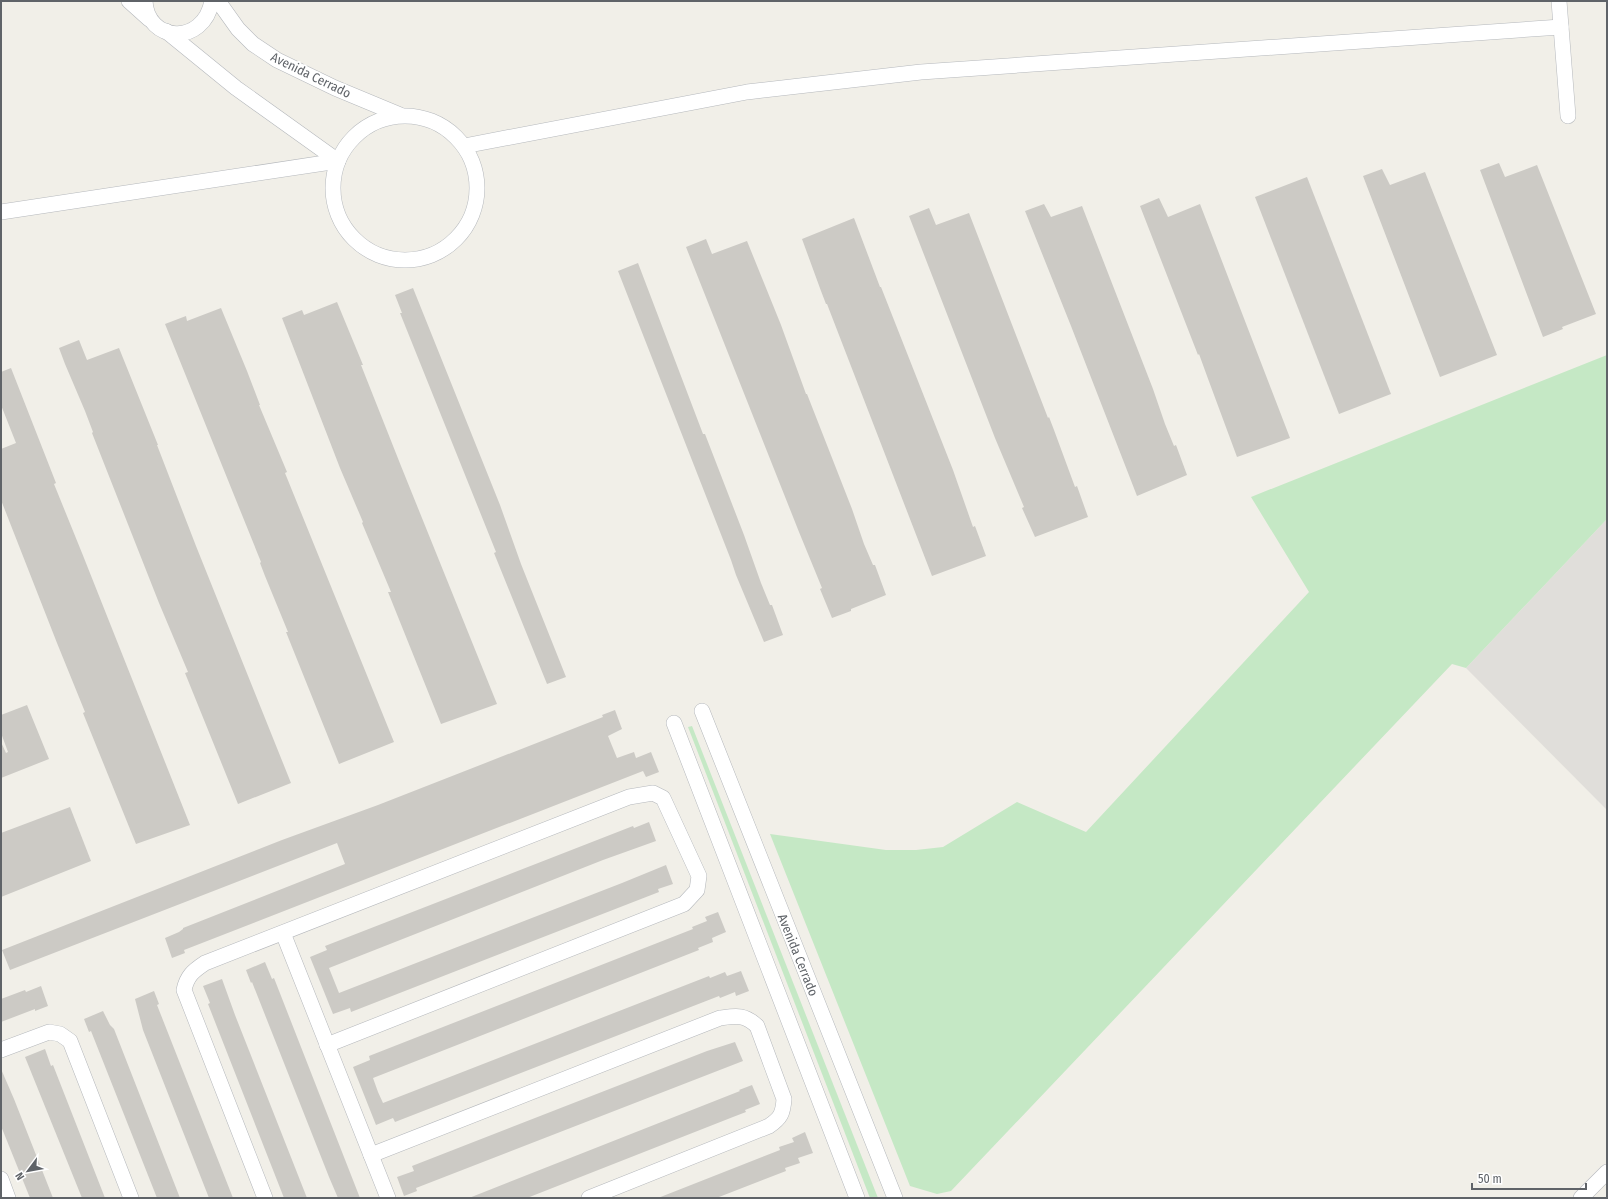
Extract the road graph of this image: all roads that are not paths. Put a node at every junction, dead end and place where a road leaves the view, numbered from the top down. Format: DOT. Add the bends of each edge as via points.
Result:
graph roads {
  1 [pos="129,1"];
  2 [pos="145,1"];
  3 [pos="212,1"];
  4 [pos="218,1"];
  5 [pos="1559,1"];
  6 [pos="1561,27"];
  7 [pos="162,29"];
  8 [pos="400,115"];
  9 [pos="1568,116"];
  10 [pos="464,146"];
  11 [pos="338,161"];
  12 [pos="1,212"];
  13 [pos="702,711"];
  14 [pos="674,723"];
  15 [pos="283,933"];
  16 [pos="328,1045"];
  17 [pos="1,1050"];
  18 [pos="371,1155"];
  19 [pos="1607,1172"];
  20 [pos="1,1179"];
  21 [pos="8,1198"];
  22 [pos="131,1198"];
  23 [pos="265,1198"];
  24 [pos="388,1198"];
  25 [pos="589,1198"];
  26 [pos="857,1198"];
  27 [pos="895,1198"];
  28 [pos="1581,1198"];
  1 -- 7 [label="street"];
  2 -- 7 [label="street" via="150,18"];
  3 -- 7 [label="street" via="205,21 197,28 182,33"];
  4 -- 8 [label="street, Avenida Cerrado" via="238,29 253,44 277,60"];
  5 -- 6 [label="street"];
  6 -- 9 [label="street"];
  6 -- 10 [label="street" via="921,72 747,92"];
  7 -- 11 [label="street" via="236,88"];
  8 -- 10 [label="street, Avenida Cerrado" via="424,118 436,123 446,128"];
  8 -- 11 [label="street, Avenida Cerrado" via="376,121 355,134"];
  10 -- 11 [label="street, Avenida Cerrado" via="475,168 477,193 472,215 461,235 444,250 423,258 400,260 378,255 359,244 343,225 334,202 333,177"];
  11 -- 12 [label="street"];
  13 -- 27 [label="street, Avenida Cerrado"];
  14 -- 26 [label="street"];
  15 -- 16 [label="street"];
  15 -- 16 [label="street" via="629,797 653,793 663,798 699,876 697,890 684,904"];
  15 -- 23 [label="street" via="205,963 186,981 184,990"];
  16 -- 18 [label="street"];
  17 -- 22 [label="street" via="49,1032 60,1034 70,1041"];
  18 -- 24 [label="street"];
  18 -- 25 [label="street" via="720,1018 748,1018 757,1026 784,1099 784,1109 778,1120 769,1126"];
  19 -- 28 [label="street"];
  20 -- 21 [label="street"];
}
